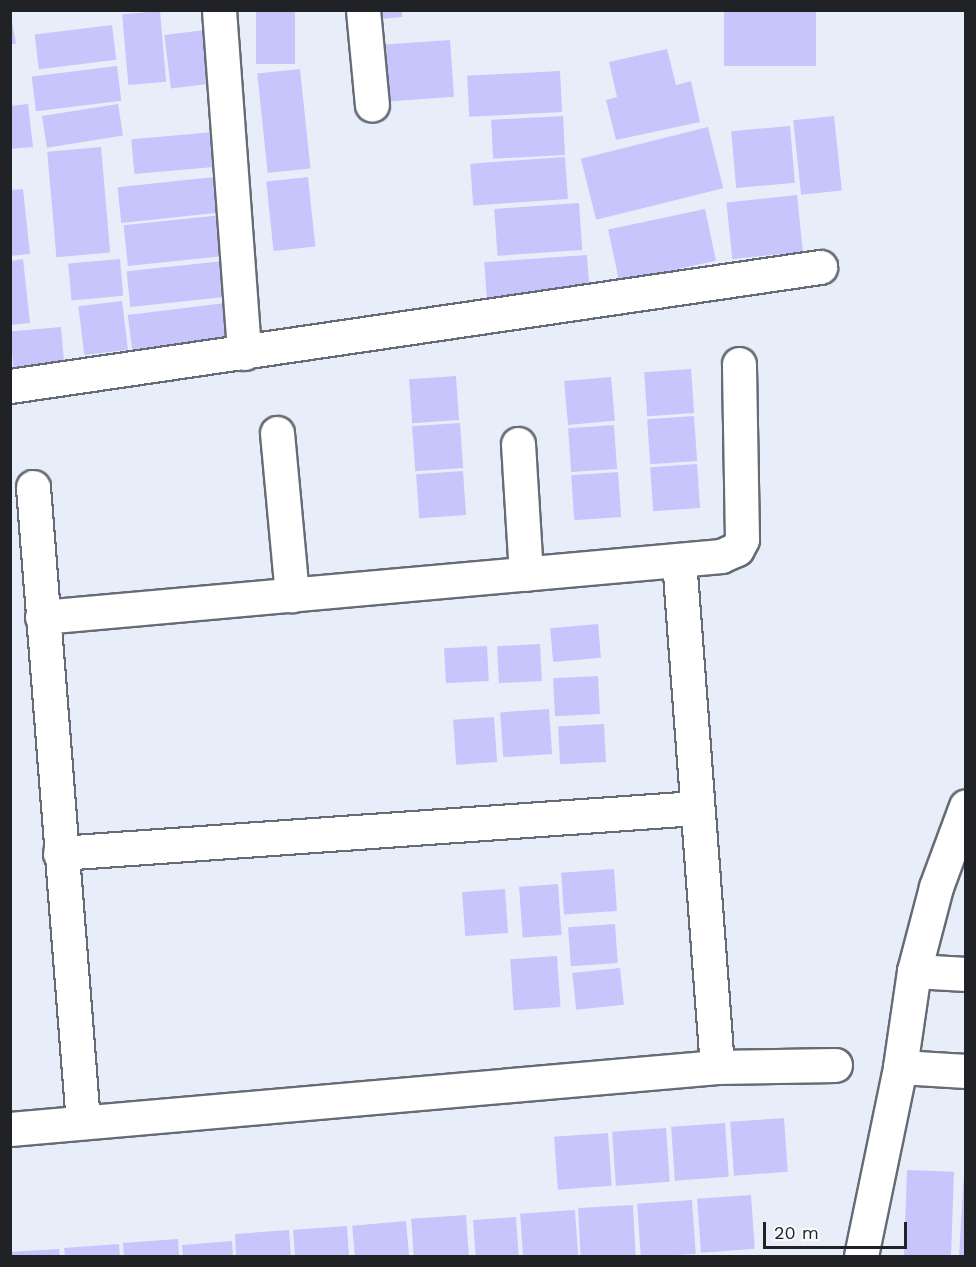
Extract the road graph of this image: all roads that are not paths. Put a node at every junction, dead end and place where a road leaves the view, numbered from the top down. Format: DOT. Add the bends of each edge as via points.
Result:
graph roads {
  1 [pos="219,10"];
  2 [pos="363,10"];
  3 [pos="372,105"];
  4 [pos="820,267"];
  5 [pos="244,353"];
  6 [pos="739,364"];
  7 [pos="10,386"];
  8 [pos="276,433"];
  9 [pos="518,444"];
  10 [pos="33,487"];
  11 [pos="679,560"];
  12 [pos="526,574"];
  13 [pos="292,595"];
  14 [pos="42,617"];
  15 [pos="966,806"];
  16 [pos="696,808"];
  17 [pos="60,853"];
  18 [pos="914,971"];
  19 [pos="966,974"];
  20 [pos="835,1065"];
  21 [pos="717,1067"];
  22 [pos="900,1067"];
  23 [pos="966,1071"];
  24 [pos="83,1122"];
  25 [pos="10,1129"];
  26 [pos="861,1257"];
  1 -- 5 [label="street"];
  2 -- 3 [label="street"];
  4 -- 5 [label="street"];
  5 -- 7 [label="street"];
  6 -- 11 [label="street" via="742,539 737,549 721,556"];
  8 -- 13 [label="street"];
  9 -- 12 [label="street"];
  10 -- 14 [label="street"];
  11 -- 12 [label="street"];
  11 -- 16 [label="street"];
  12 -- 13 [label="street"];
  13 -- 14 [label="street"];
  14 -- 17 [label="street"];
  15 -- 18 [label="street" via="936,887"];
  16 -- 17 [label="street"];
  16 -- 21 [label="street"];
  17 -- 24 [label="street"];
  18 -- 19 [label="street"];
  18 -- 22 [label="street"];
  20 -- 21 [label="street"];
  21 -- 24 [label="street"];
  22 -- 23 [label="street"];
  22 -- 26 [label="street"];
  24 -- 25 [label="street"];
}
